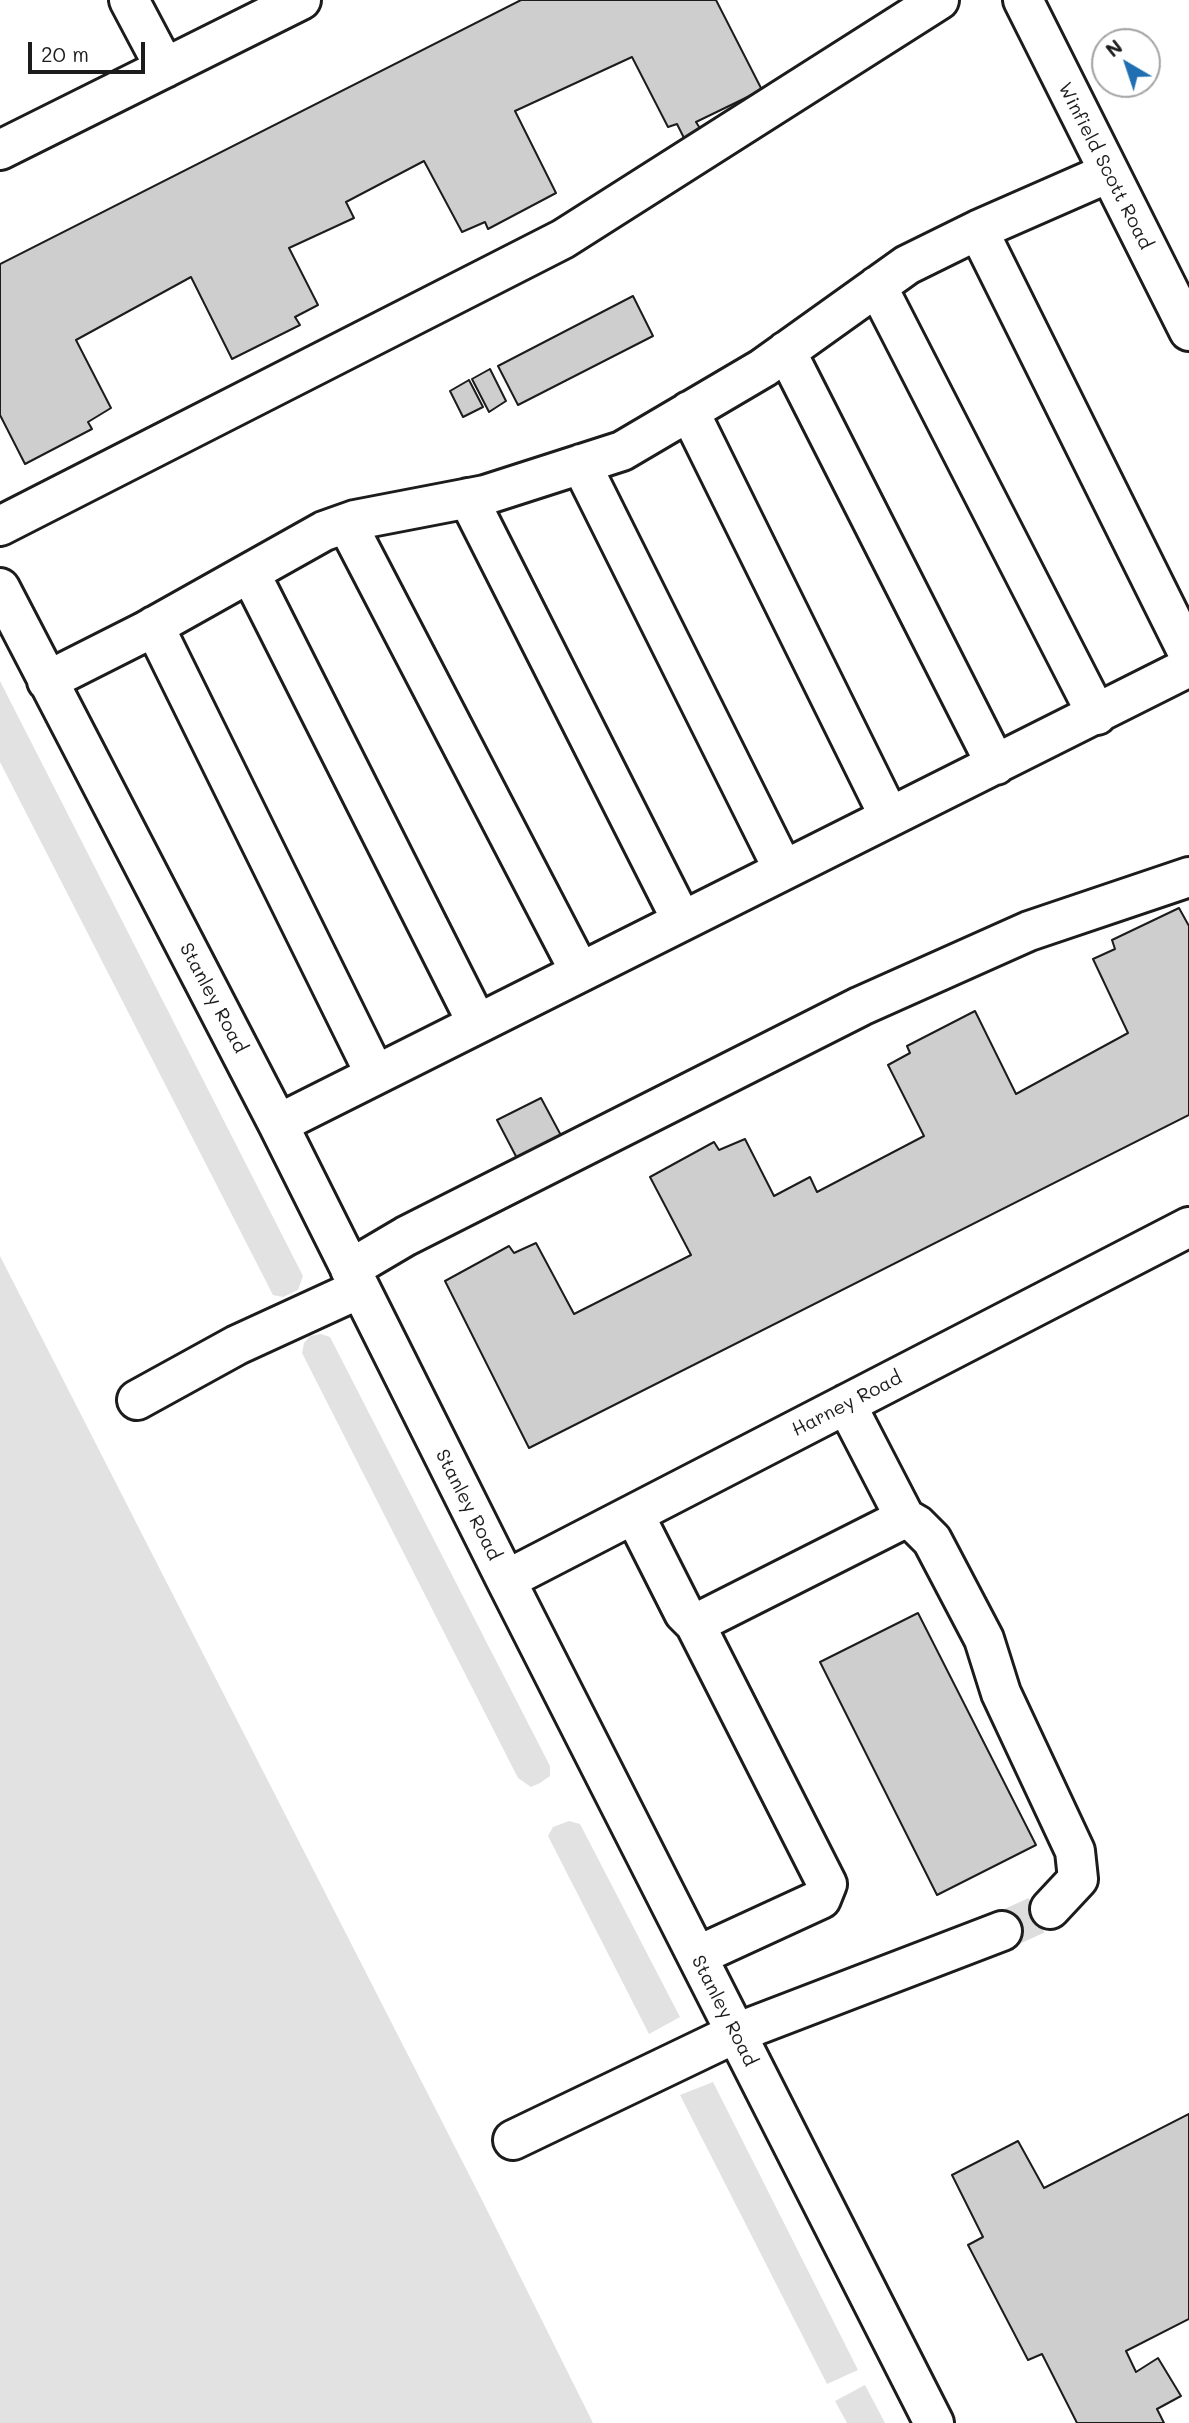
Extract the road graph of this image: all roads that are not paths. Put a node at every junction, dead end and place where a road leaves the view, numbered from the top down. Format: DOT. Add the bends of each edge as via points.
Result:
graph roads {
  1 [pos="129,0"];
  2 [pos="301,0"];
  3 [pos="939,0"];
  4 [pos="1023,0"];
  5 [pos="165,68"];
  6 [pos="0,150"];
  7 [pos="1108,173"];
  8 [pos="978,230"];
  9 [pos="877,286"];
  10 [pos="1189,331"];
  11 [pos="786,351"];
  12 [pos="689,411"];
  13 [pos="581,464"];
  14 [pos="468,498"];
  15 [pos="347,524"];
  16 [pos="0,526"];
  17 [pos="250,572"];
  18 [pos="0,588"];
  19 [pos="154,626"];
  20 [pos="1189,655"];
  21 [pos="1189,667"];
  22 [pos="47,681"];
  23 [pos="1097,715"];
  24 [pos="996,765"];
  25 [pos="889,816"];
  26 [pos="783,869"];
  27 [pos="1189,877"];
  28 [pos="682,921"];
  29 [pos="580,972"];
  30 [pos="477,1023"];
  31 [pos="375,1074"];
  32 [pos="278,1124"];
  33 [pos="1189,1227"];
  34 [pos="355,1279"];
  35 [pos="137,1401"];
  36 [pos="846,1404"];
  37 [pos="634,1514"];
  38 [pos="905,1518"];
  39 [pos="506,1580"];
  40 [pos="695,1624"];
  41 [pos="1050,1909"];
  42 [pos="1002,1931"];
  43 [pos="697,1956"];
  44 [pos="736,2033"];
  45 [pos="513,2140"];
  46 [pos="934,2423"];
  1 -- 5 [label="street"];
  2 -- 5 [label="street"];
  3 -- 16 [label="street" via="563,239"];
  4 -- 7 [label="street, Winfield Scott Road"];
  5 -- 6 [label="street"];
  7 -- 8 [label="street"];
  7 -- 10 [label="street, Winfield Scott Road"];
  8 -- 9 [label="street" via="907,265"];
  8 -- 20 [label="street"];
  9 -- 11 [label="street"];
  9 -- 23 [label="street"];
  11 -- 12 [label="street"];
  11 -- 24 [label="street"];
  12 -- 13 [label="street" via="622,451"];
  12 -- 25 [label="street"];
  13 -- 14 [label="street"];
  13 -- 26 [label="street"];
  14 -- 15 [label="street"];
  14 -- 28 [label="street"];
  15 -- 17 [label="street" via="324,531"];
  15 -- 29 [label="street"];
  17 -- 19 [label="street"];
  17 -- 30 [label="street"];
  18 -- 22 [label="street, Stanley Road"];
  19 -- 22 [label="street"];
  19 -- 31 [label="street"];
  21 -- 23 [label="street"];
  22 -- 32 [label="street, Stanley Road"];
  23 -- 24 [label="street"];
  24 -- 25 [label="street"];
  25 -- 26 [label="street"];
  26 -- 28 [label="street"];
  27 -- 34 [label="street" via="1029,931 861,1006 430,1223"];
  28 -- 29 [label="street"];
  29 -- 30 [label="street"];
  30 -- 31 [label="street"];
  31 -- 32 [label="street"];
  32 -- 34 [label="street, Stanley Road"];
  33 -- 36 [label="street, Harney Road"];
  34 -- 35 [label="street"];
  34 -- 39 [label="street, Stanley Road"];
  36 -- 37 [label="street, Harney Road"];
  36 -- 38 [label="street"];
  37 -- 39 [label="street, Harney Road"];
  37 -- 40 [label="street" via="684,1613"];
  38 -- 40 [label="street"];
  38 -- 41 [label="street" via="932,1541 984,1639 1001,1693 1074,1851 1078,1879"];
  39 -- 43 [label="street, Stanley Road"];
  40 -- 43 [label="street" via="827,1884 821,1899"];
  42 -- 44 [label="street"];
  43 -- 44 [label="street, Stanley Road"];
  44 -- 45 [label="street"];
  44 -- 46 [label="street, Stanley Road"];
}
